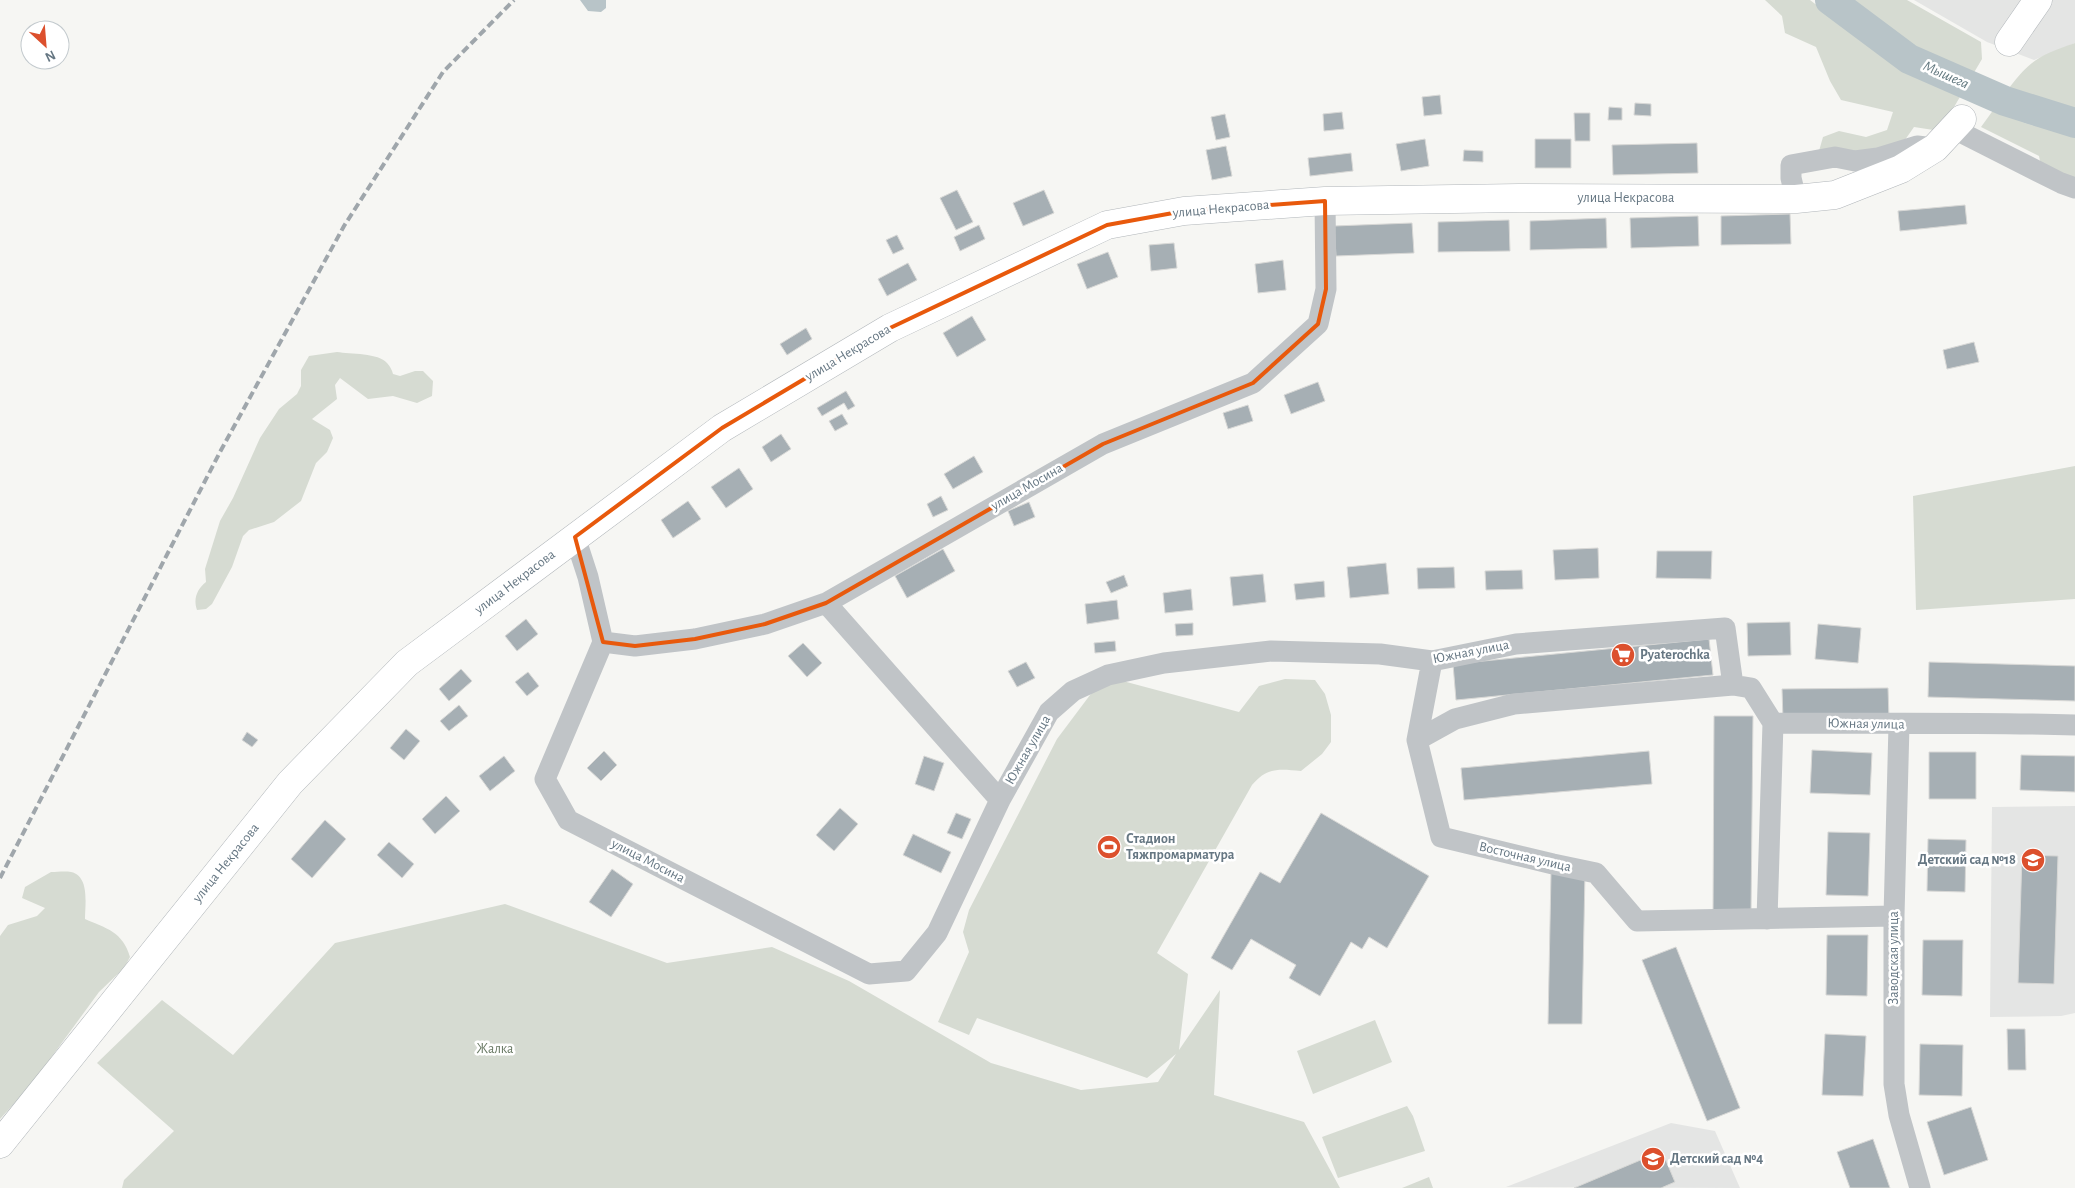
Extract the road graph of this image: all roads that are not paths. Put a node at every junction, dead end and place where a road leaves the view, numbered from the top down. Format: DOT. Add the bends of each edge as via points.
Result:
graph roads {
  1 [pos="2038,0"];
  2 [pos="2009,42"];
  3 [pos="1958,124"];
  4 [pos="1935,148"];
  5 [pos="2075,188"];
  6 [pos="1796,199"];
  7 [pos="1325,201"];
  8 [pos="575,537"];
  9 [pos="826,603"];
  10 [pos="603,642"];
  11 [pos="1432,661"];
  12 [pos="1733,685"];
  13 [pos="1774,723"];
  14 [pos="1899,725"];
  15 [pos="2075,725"];
  16 [pos="1417,740"];
  17 [pos="1000,800"];
  18 [pos="1894,916"];
  19 [pos="1767,919"];
  20 [pos="906,971"];
  21 [pos="0,1144"];
  22 [pos="1920,1188"];
  1 -- 2 [label="main road"];
  3 -- 4 [label="main road, улица Некрасова"];
  3 -- 5 [label="street"];
  4 -- 6 [label="main road, улица Некрасова" via="1901,169 1863,186 1835,195"];
  4 -- 6 [label="street" via="1917,146 1878,158 1855,161 1835,157 1791,165"];
  6 -- 7 [label="main road, улица Некрасова"];
  7 -- 8 [label="main road, улица Некрасова" via="1184,211 1107,225 890,328 722,428"];
  7 -- 9 [label="street, улица Мосина" via="1326,289 1318,324 1252,383 1103,444"];
  8 -- 10 [label="street"];
  8 -- 21 [label="main road, улица Некрасова" via="407,663 290,783"];
  9 -- 10 [label="street, улица Мосина" via="765,624 695,639 635,646"];
  9 -- 17 [label="street"];
  10 -- 20 [label="street, улица Мосина" via="545,779 568,820 869,974"];
  11 -- 12 [label="street, Южная улица" via="1516,644 1725,628"];
  11 -- 16 [label="street, Восточная улица"];
  11 -- 17 [label="street, Южная улица" via="1380,654 1272,651 1164,663 1108,675 1073,691 1049,712"];
  12 -- 13 [label="street" via="1751,688"];
  12 -- 16 [label="street" via="1514,704 1455,719"];
  13 -- 14 [label="street, Южная улица"];
  13 -- 19 [label="street"];
  14 -- 15 [label="street, Южная улица"];
  14 -- 18 [label="street, Заводская улица"];
  16 -- 19 [label="street, Восточная улица" via="1441,837 1596,873 1637,920"];
  17 -- 20 [label="street, Южная улица" via="937,933"];
  18 -- 19 [label="street, Восточная улица"];
  18 -- 22 [label="street, Заводская улица" via="1894,1084"];
}
